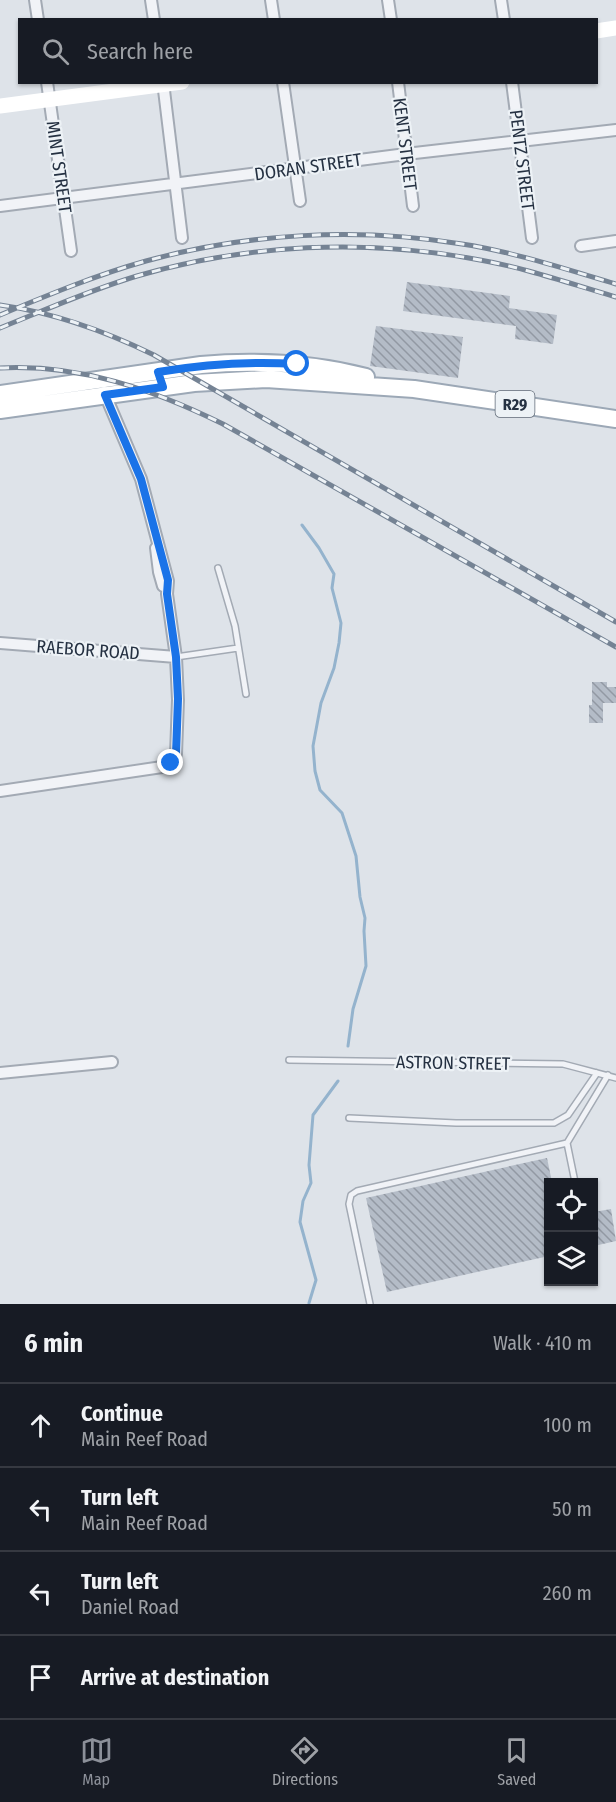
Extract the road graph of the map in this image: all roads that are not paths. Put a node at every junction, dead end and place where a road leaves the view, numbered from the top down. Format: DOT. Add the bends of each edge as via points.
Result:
graph roads {
  1 [pos="34,0"];
  2 [pos="151,0"];
  3 [pos="271,0"];
  4 [pos="388,0"];
  5 [pos="501,0"];
  6 [pos="38,18"];
  7 [pos="154,18"];
  8 [pos="274,18"];
  9 [pos="391,18"];
  10 [pos="504,18"];
  11 [pos="616,28"];
  12 [pos="598,31"];
  13 [pos="47,84"];
  14 [pos="163,84"];
  15 [pos="283,84"];
  16 [pos="398,84"];
  17 [pos="512,84"];
  18 [pos="50,100"];
  19 [pos="0,106"];
  20 [pos="616,130"];
  21 [pos="520,142"];
  22 [pos="406,154"];
  23 [pos="296,170"];
  24 [pos="174,184"];
  25 [pos="63,197"];
  26 [pos="300,201"];
  27 [pos="0,206"];
  28 [pos="413,206"];
  29 [pos="182,238"];
  30 [pos="531,238"];
  31 [pos="616,241"];
  32 [pos="581,246"];
  33 [pos="71,251"];
  34 [pos="102,388"];
  35 [pos="0,394"];
  36 [pos="0,410"];
  37 [pos="616,418"];
  38 [pos="218,568"];
  39 [pos="0,643"];
  40 [pos="238,648"];
  41 [pos="176,657"];
  42 [pos="246,694"];
  43 [pos="0,791"];
  44 [pos="289,1060"];
  45 [pos="112,1062"];
  46 [pos="0,1073"];
  47 [pos="597,1073"];
  48 [pos="608,1076"];
  49 [pos="616,1077"];
  50 [pos="349,1118"];
  51 [pos="567,1143"];
  52 [pos="574,1178"];
  53 [pos="370,1304"];
  1 -- 6 [label="street"];
  2 -- 7 [label="street"];
  3 -- 8 [label="street"];
  4 -- 9 [label="street"];
  5 -- 10 [label="street"];
  11 -- 12 [label="main road"];
  13 -- 18 [label="street, MINT STREET"];
  14 -- 18 [label="main road"];
  14 -- 24 [label="street"];
  15 -- 23 [label="street"];
  16 -- 22 [label="street, KENT STREET"];
  17 -- 21 [label="street, PENTZ STREET"];
  18 -- 19 [label="main road"];
  18 -- 25 [label="street, MINT STREET"];
  20 -- 21 [label="street, DORAN STREET"];
  21 -- 22 [label="street, DORAN STREET"];
  21 -- 30 [label="street, PENTZ STREET"];
  22 -- 23 [label="street, DORAN STREET"];
  22 -- 28 [label="street, KENT STREET"];
  23 -- 24 [label="street, DORAN STREET"];
  23 -- 26 [label="street"];
  24 -- 25 [label="street, DORAN STREET"];
  24 -- 29 [label="street"];
  25 -- 27 [label="street, DORAN STREET"];
  25 -- 33 [label="street, MINT STREET"];
  31 -- 32 [label="street"];
  34 -- 35 [label="main road, R29"];
  34 -- 36 [label="main road, R29"];
  34 -- 37 [label="main road, R29" via="160,380 194,383 266,379 414,389"];
  34 -- 41 [label="street" via="138,471 164,560"];
  38 -- 40 [label="lane"];
  39 -- 41 [label="street, RAEBOR ROAD"];
  40 -- 41 [label="lane"];
  40 -- 42 [label="lane"];
  41 -- 43 [label="street" via="177,727 171,763"];
  44 -- 47 [label="lane, ASTRON STREET" via="562,1064"];
  45 -- 46 [label="street"];
  47 -- 48 [label="lane, ASTRON STREET"];
  47 -- 50 [label="lane" via="568,1115 554,1123"];
  48 -- 49 [label="lane, ASTRON STREET"];
  48 -- 51 [label="lane"];
  51 -- 52 [label="lane"];
  51 -- 53 [label="lane" via="351,1195 349,1204"];
}
